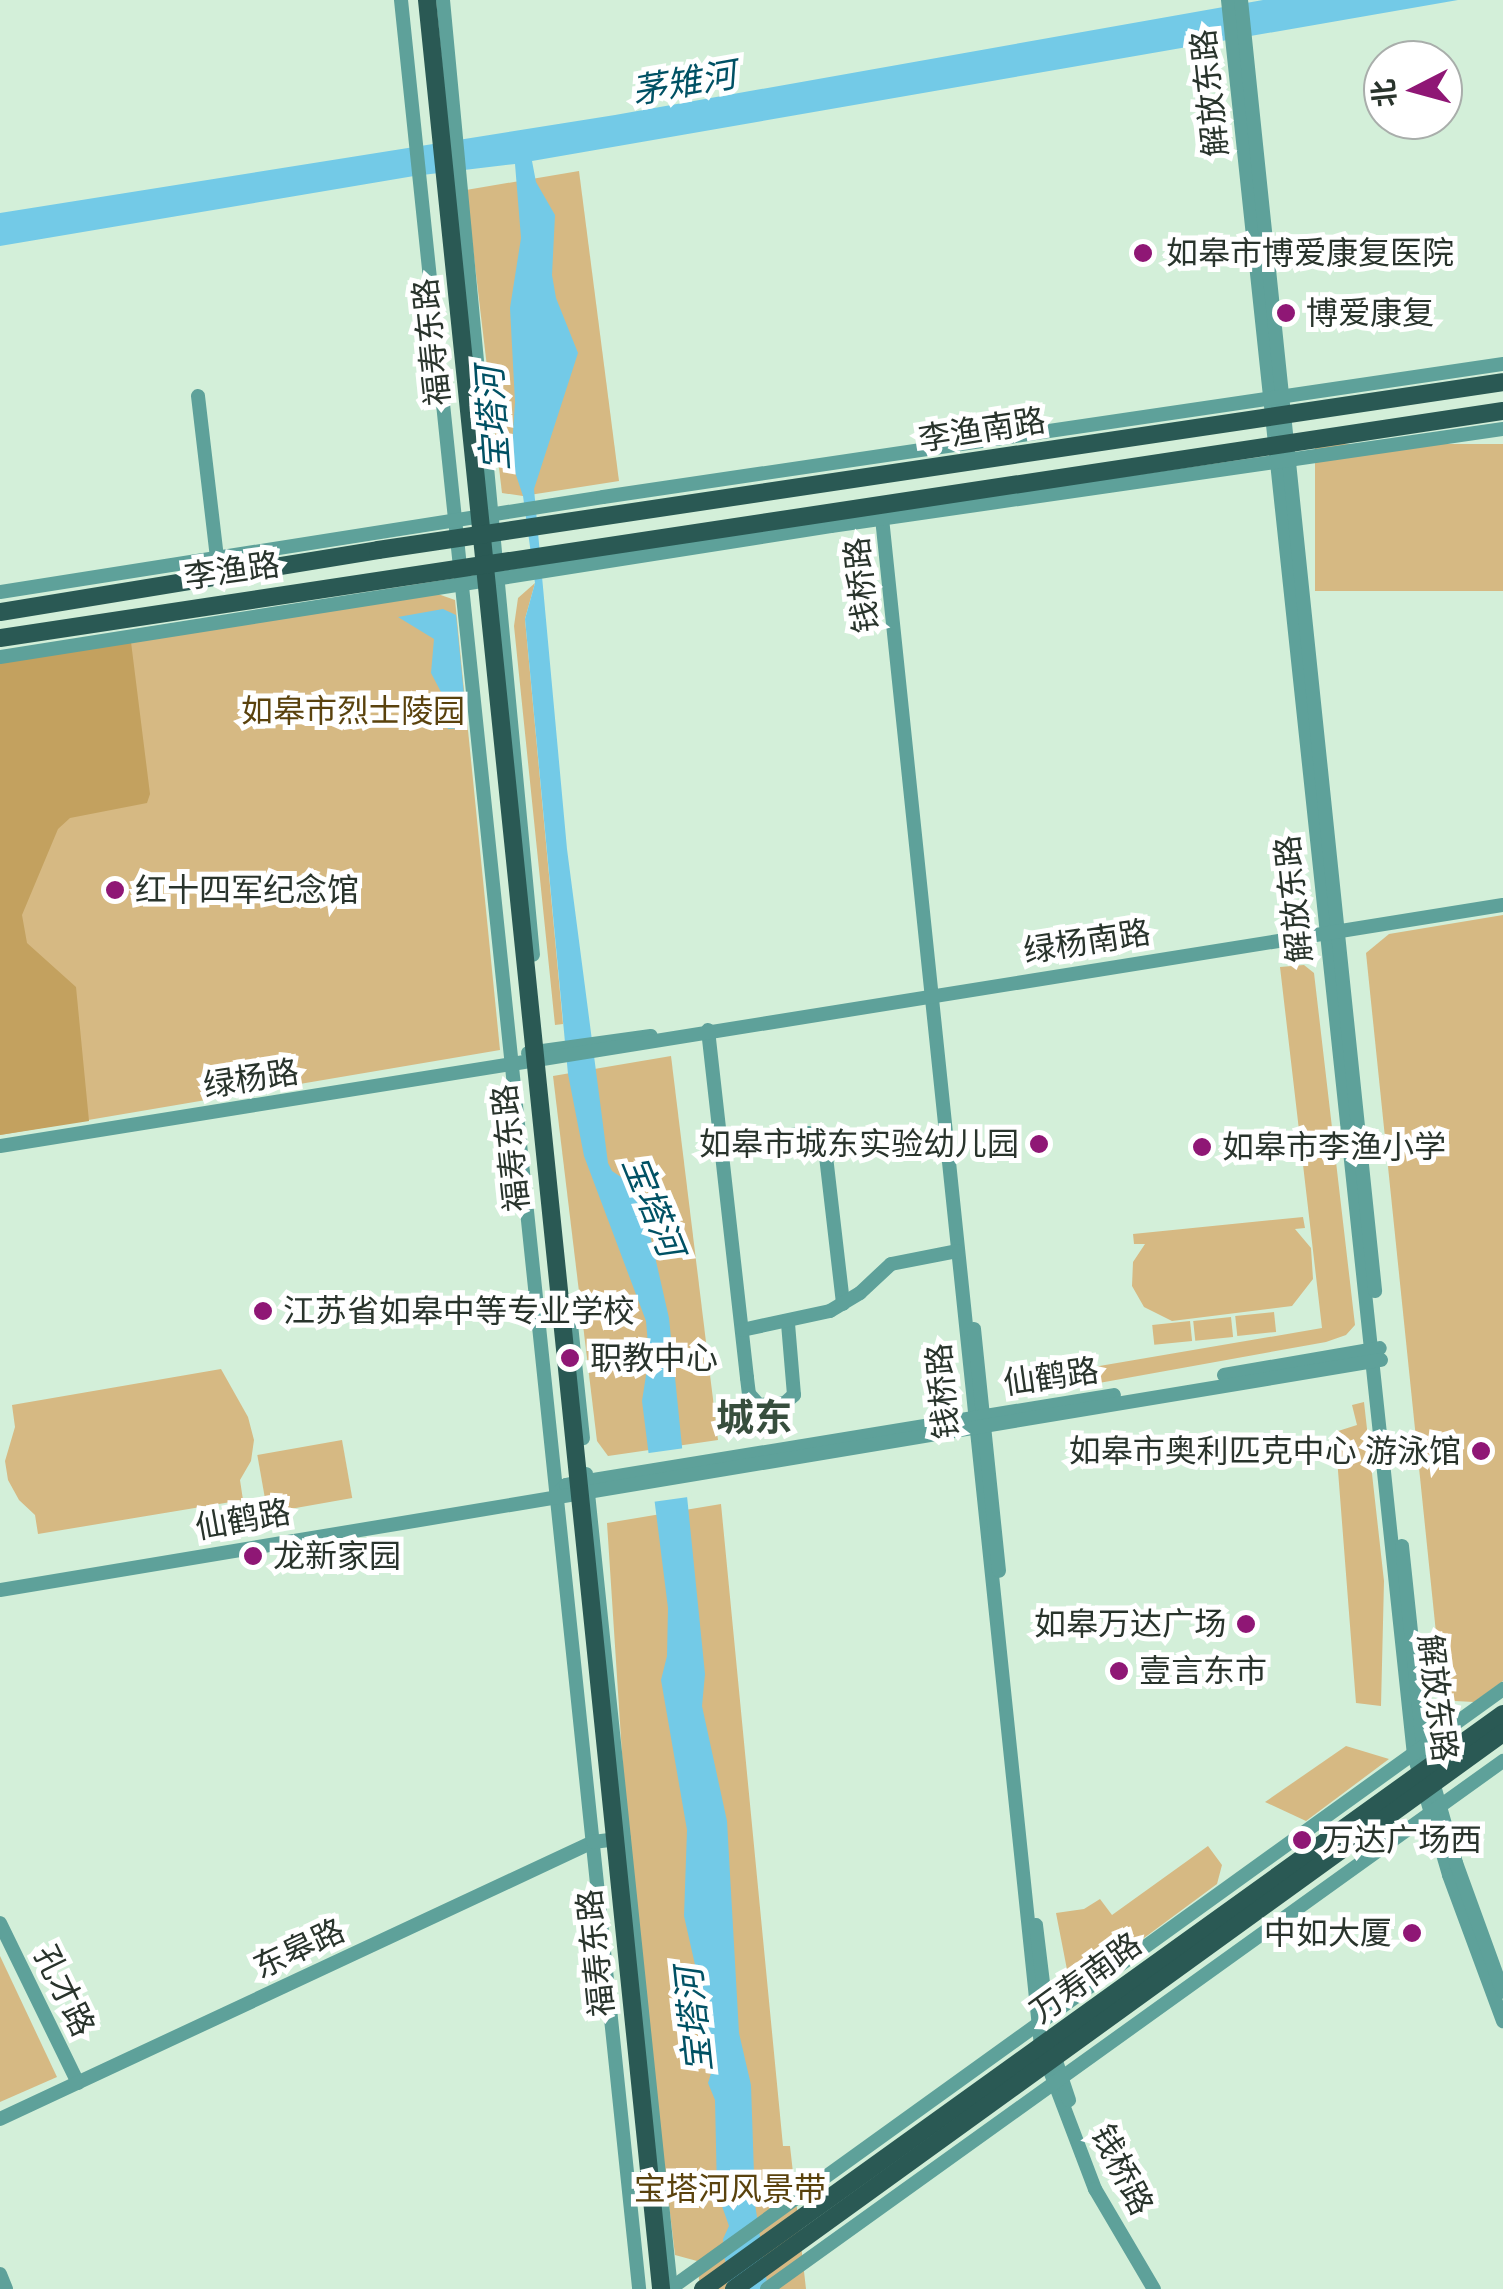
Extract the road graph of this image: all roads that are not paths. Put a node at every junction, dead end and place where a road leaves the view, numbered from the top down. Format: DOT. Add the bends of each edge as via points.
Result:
graph roads {
  1 [pos="401,0"];
  2 [pos="417,0"];
  3 [pos="428,0"];
  4 [pos="443,0"];
  5 [pos="1228,0"];
  6 [pos="1241,0"];
  7 [pos="1239,48"];
  8 [pos="435,137"];
  9 [pos="1503,364"];
  10 [pos="1503,382"];
  11 [pos="198,396"];
  12 [pos="1277,407"];
  13 [pos="1503,412"];
  14 [pos="1503,429"];
  15 [pos="1282,453"];
  16 [pos="887,518"];
  17 [pos="534,521"];
  18 [pos="561,524"];
  19 [pos="476,527"];
  20 [pos="378,550"];
  21 [pos="541,561"];
  22 [pos="218,567"];
  23 [pos="481,573"];
  24 [pos="380,580"];
  25 [pos="0,592"];
  26 [pos="0,612"];
  27 [pos="0,638"];
  28 [pos="0,657"];
  29 [pos="1503,905"];
  30 [pos="1330,932"];
  31 [pos="935,994"];
  32 [pos="708,1030"];
  33 [pos="534,1057"];
  34 [pos="720,1143"];
  35 [pos="0,1146"];
  36 [pos="957,1250"];
  37 [pos="844,1304"];
  38 [pos="788,1323"];
  39 [pos="742,1330"];
  40 [pos="1377,1354"];
  41 [pos="978,1423"];
  42 [pos="574,1491"];
  43 [pos="0,1590"];
  44 [pos="1503,1689"];
  45 [pos="1503,1714"];
  46 [pos="1503,1733"];
  47 [pos="1503,1761"];
  48 [pos="1424,1770"];
  49 [pos="1434,1809"];
  50 [pos="609,1840"];
  51 [pos="0,1924"];
  52 [pos="1503,1992"];
  53 [pos="1503,2022"];
  54 [pos="1046,2042"];
  55 [pos="1056,2079"];
  56 [pos="78,2083"];
  57 [pos="0,2119"];
  58 [pos="0,2274"];
  59 [pos="727,2283"];
  60 [pos="6,2289"];
  61 [pos="639,2289"];
  62 [pos="650,2289"];
  63 [pos="660,2289"];
  64 [pos="671,2289"];
  65 [pos="702,2289"];
  66 [pos="767,2289"];
  67 [pos="1154,2289"];
  1 -- 8 [label="street"];
  2 -- 8 [label="main road, 福寿东路"];
  3 -- 8 [label="main road, 福寿东路"];
  4 -- 8 [label="street"];
  5 -- 7 [label="street, 解放东路"];
  6 -- 7 [label="street, 解放东路"];
  7 -- 12 [label="street, 解放东路"];
  8 -- 19 [label="main road, 福寿东路"];
  9 -- 12 [label="street"];
  10 -- 12 [label="main road, 李渔南路"];
  11 -- 22 [label="street"];
  12 -- 15 [label="street, 解放东路"];
  12 -- 17 [label="street"];
  12 -- 18 [label="main road, 李渔南路"];
  13 -- 15 [label="main road, 李渔南路"];
  14 -- 15 [label="street"];
  15 -- 16 [label="street"];
  15 -- 21 [label="main road, 李渔南路"];
  15 -- 30 [label="street, 解放东路"];
  16 -- 21 [label="street"];
  16 -- 31 [label="street, 钱桥路"];
  17 -- 18 [label="main road, 李渔南路"];
  17 -- 19 [label="main road, 李渔南路"];
  17 -- 19 [label="street" via="522,510"];
  18 -- 21 [label="main road"];
  19 -- 20 [label="main road, 李渔路"];
  19 -- 22 [label="street"];
  19 -- 23 [label="main road, 福寿东路"];
  20 -- 22 [label="main road, 李渔路"];
  20 -- 24 [label="main road" via="393,554 398,569"];
  21 -- 23 [label="main road, 李渔南路"];
  22 -- 25 [label="street"];
  22 -- 26 [label="main road, 李渔路"];
  23 -- 24 [label="main road, 李渔路"];
  23 -- 28 [label="street"];
  23 -- 33 [label="main road, 福寿东路"];
  24 -- 27 [label="main road, 李渔路"];
  29 -- 30 [label="street, 绿杨南路"];
  30 -- 31 [label="street, 绿杨南路"];
  30 -- 40 [label="street, 解放东路"];
  31 -- 32 [label="street, 绿杨南路"];
  31 -- 36 [label="street, 钱桥路"];
  31 -- 41 [label="street, 钱桥路"];
  32 -- 33 [label="street, 绿杨南路"];
  32 -- 34 [label="street"];
  33 -- 35 [label="street, 绿杨路"];
  33 -- 42 [label="main road, 福寿东路"];
  34 -- 37 [label="street" via="808,1133 824,1138"];
  34 -- 39 [label="street"];
  36 -- 37 [label="street" via="891,1264"];
  36 -- 41 [label="street, 钱桥路"];
  37 -- 38 [label="street"];
  38 -- 39 [label="street"];
  38 -- 39 [label="street" via="794,1395 772,1407 758,1406 750,1394"];
  40 -- 41 [label="street, 仙鹤路"];
  40 -- 48 [label="street, 解放东路"];
  41 -- 42 [label="street, 仙鹤路"];
  41 -- 54 [label="street, 钱桥路"];
  42 -- 43 [label="street, 仙鹤路"];
  42 -- 50 [label="main road, 福寿东路"];
  44 -- 48 [label="street"];
  45 -- 48 [label="main road, 万寿南路"];
  46 -- 48 [label="main road, 万寿南路"];
  47 -- 49 [label="street"];
  48 -- 49 [label="street, 解放东路"];
  48 -- 54 [label="main road, 万寿南路"];
  49 -- 52 [label="street"];
  49 -- 53 [label="street"];
  49 -- 55 [label="street"];
  50 -- 56 [label="street, 东皋路"];
  50 -- 61 [label="street"];
  50 -- 62 [label="main road, 福寿东路"];
  50 -- 63 [label="main road, 福寿东路"];
  50 -- 64 [label="street"];
  51 -- 56 [label="street, 孔才路"];
  54 -- 55 [label="street, 钱桥路"];
  54 -- 59 [label="main road, 万寿南路" via="783,2230"];
  54 -- 59 [label="main road, 万寿南路" via="785,2252"];
  54 -- 64 [label="street"];
  55 -- 66 [label="street"];
  55 -- 67 [label="street, 钱桥路" via="1095,2189"];
  56 -- 57 [label="street, 东皋路"];
  58 -- 60 [label="street"];
  59 -- 65 [label="main road, 万寿南路"];
}
